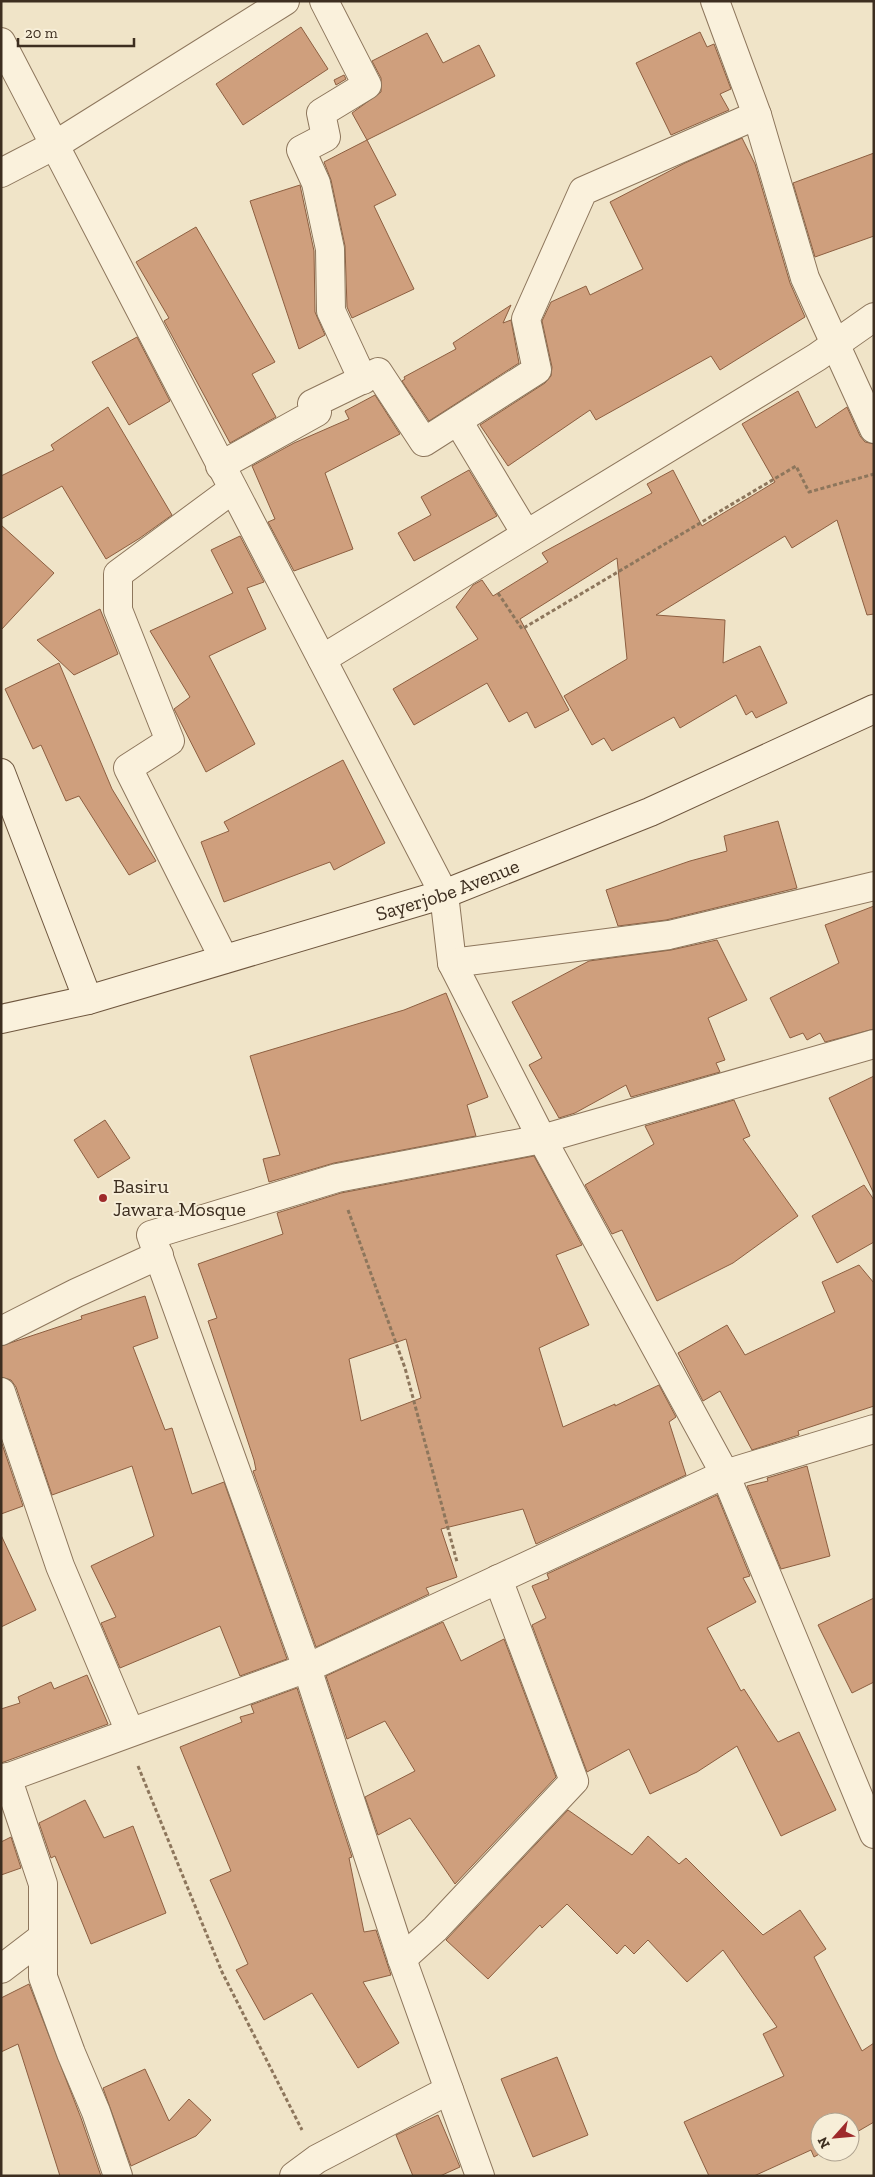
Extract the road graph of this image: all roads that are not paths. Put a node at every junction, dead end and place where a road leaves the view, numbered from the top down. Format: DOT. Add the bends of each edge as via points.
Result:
graph roads {
  1 [pos="285,1"];
  2 [pos="324,1"];
  3 [pos="715,1"];
  4 [pos="1,42"];
  5 [pos="757,115"];
  6 [pos="56,145"];
  7 [pos="1,173"];
  8 [pos="874,317"];
  9 [pos="835,344"];
  10 [pos="363,380"];
  11 [pos="458,421"];
  12 [pos="874,429"];
  13 [pos="227,478"];
  14 [pos="526,534"];
  15 [pos="322,659"];
  16 [pos="874,709"];
  17 [pos="1,773"];
  18 [pos="874,886"];
  19 [pos="444,894"];
  20 [pos="224,959"];
  21 [pos="452,964"];
  22 [pos="88,1000"];
  23 [pos="1,1019"];
  24 [pos="874,1044"];
  25 [pos="542,1139"];
  26 [pos="158,1255"];
  27 [pos="1,1331"];
  28 [pos="1,1392"];
  29 [pos="874,1429"];
  30 [pos="10,1444"];
  31 [pos="725,1474"];
  32 [pos="498,1579"];
  33 [pos="307,1668"];
  34 [pos="128,1734"];
  35 [pos="4,1779"];
  36 [pos="874,1834"];
  37 [pos="43,1938"];
  38 [pos="402,1959"];
  39 [pos="1,1969"];
  40 [pos="449,2090"];
  41 [pos="118,2176"];
  42 [pos="294,2176"];
  43 [pos="480,2176"];
  1 -- 6 [label="street"];
  2 -- 10 [label="street" via="367,85 321,113 326,137 301,150 316,183 330,249 331,311"];
  3 -- 5 [label="street"];
  4 -- 6 [label="street"];
  5 -- 9 [label="street" via="805,278"];
  5 -- 11 [label="street" via="583,191 526,319 537,370"];
  6 -- 7 [label="street"];
  6 -- 13 [label="street"];
  8 -- 9 [label="street"];
  9 -- 12 [label="street"];
  9 -- 14 [label="street"];
  10 -- 11 [label="street" via="378,372 424,442"];
  10 -- 13 [label="street" via="312,404 317,412"];
  11 -- 14 [label="street"];
  13 -- 15 [label="street"];
  13 -- 20 [label="street" via="118,574 118,610 170,741 128,768"];
  14 -- 15 [label="street"];
  15 -- 19 [label="street"];
  16 -- 19 [label="street, Sayerjobe Avenue" via="650,812"];
  17 -- 22 [label="street"];
  18 -- 21 [label="street" via="669,935"];
  19 -- 20 [label="street, Sayerjobe Avenue"];
  19 -- 21 [label="street"];
  20 -- 22 [label="street, Sayerjobe Avenue"];
  21 -- 25 [label="street"];
  22 -- 23 [label="street, Sayerjobe Avenue"];
  24 -- 25 [label="street"];
  25 -- 26 [label="street" via="337,1178 151,1234"];
  25 -- 31 [label="street"];
  26 -- 27 [label="street"];
  26 -- 33 [label="street"];
  28 -- 30 [label="street"];
  29 -- 31 [label="street"];
  30 -- 34 [label="street"];
  31 -- 32 [label="street"];
  31 -- 36 [label="street"];
  32 -- 33 [label="street"];
  32 -- 38 [label="street" via="574,1781 435,1929"];
  33 -- 34 [label="street"];
  33 -- 38 [label="street"];
  34 -- 35 [label="street"];
  35 -- 37 [label="street" via="44,1884"];
  37 -- 39 [label="street"];
  37 -- 41 [label="street" via="43,1977"];
  38 -- 40 [label="street"];
  40 -- 42 [label="street" via="317,2159"];
  40 -- 43 [label="street"];
}
